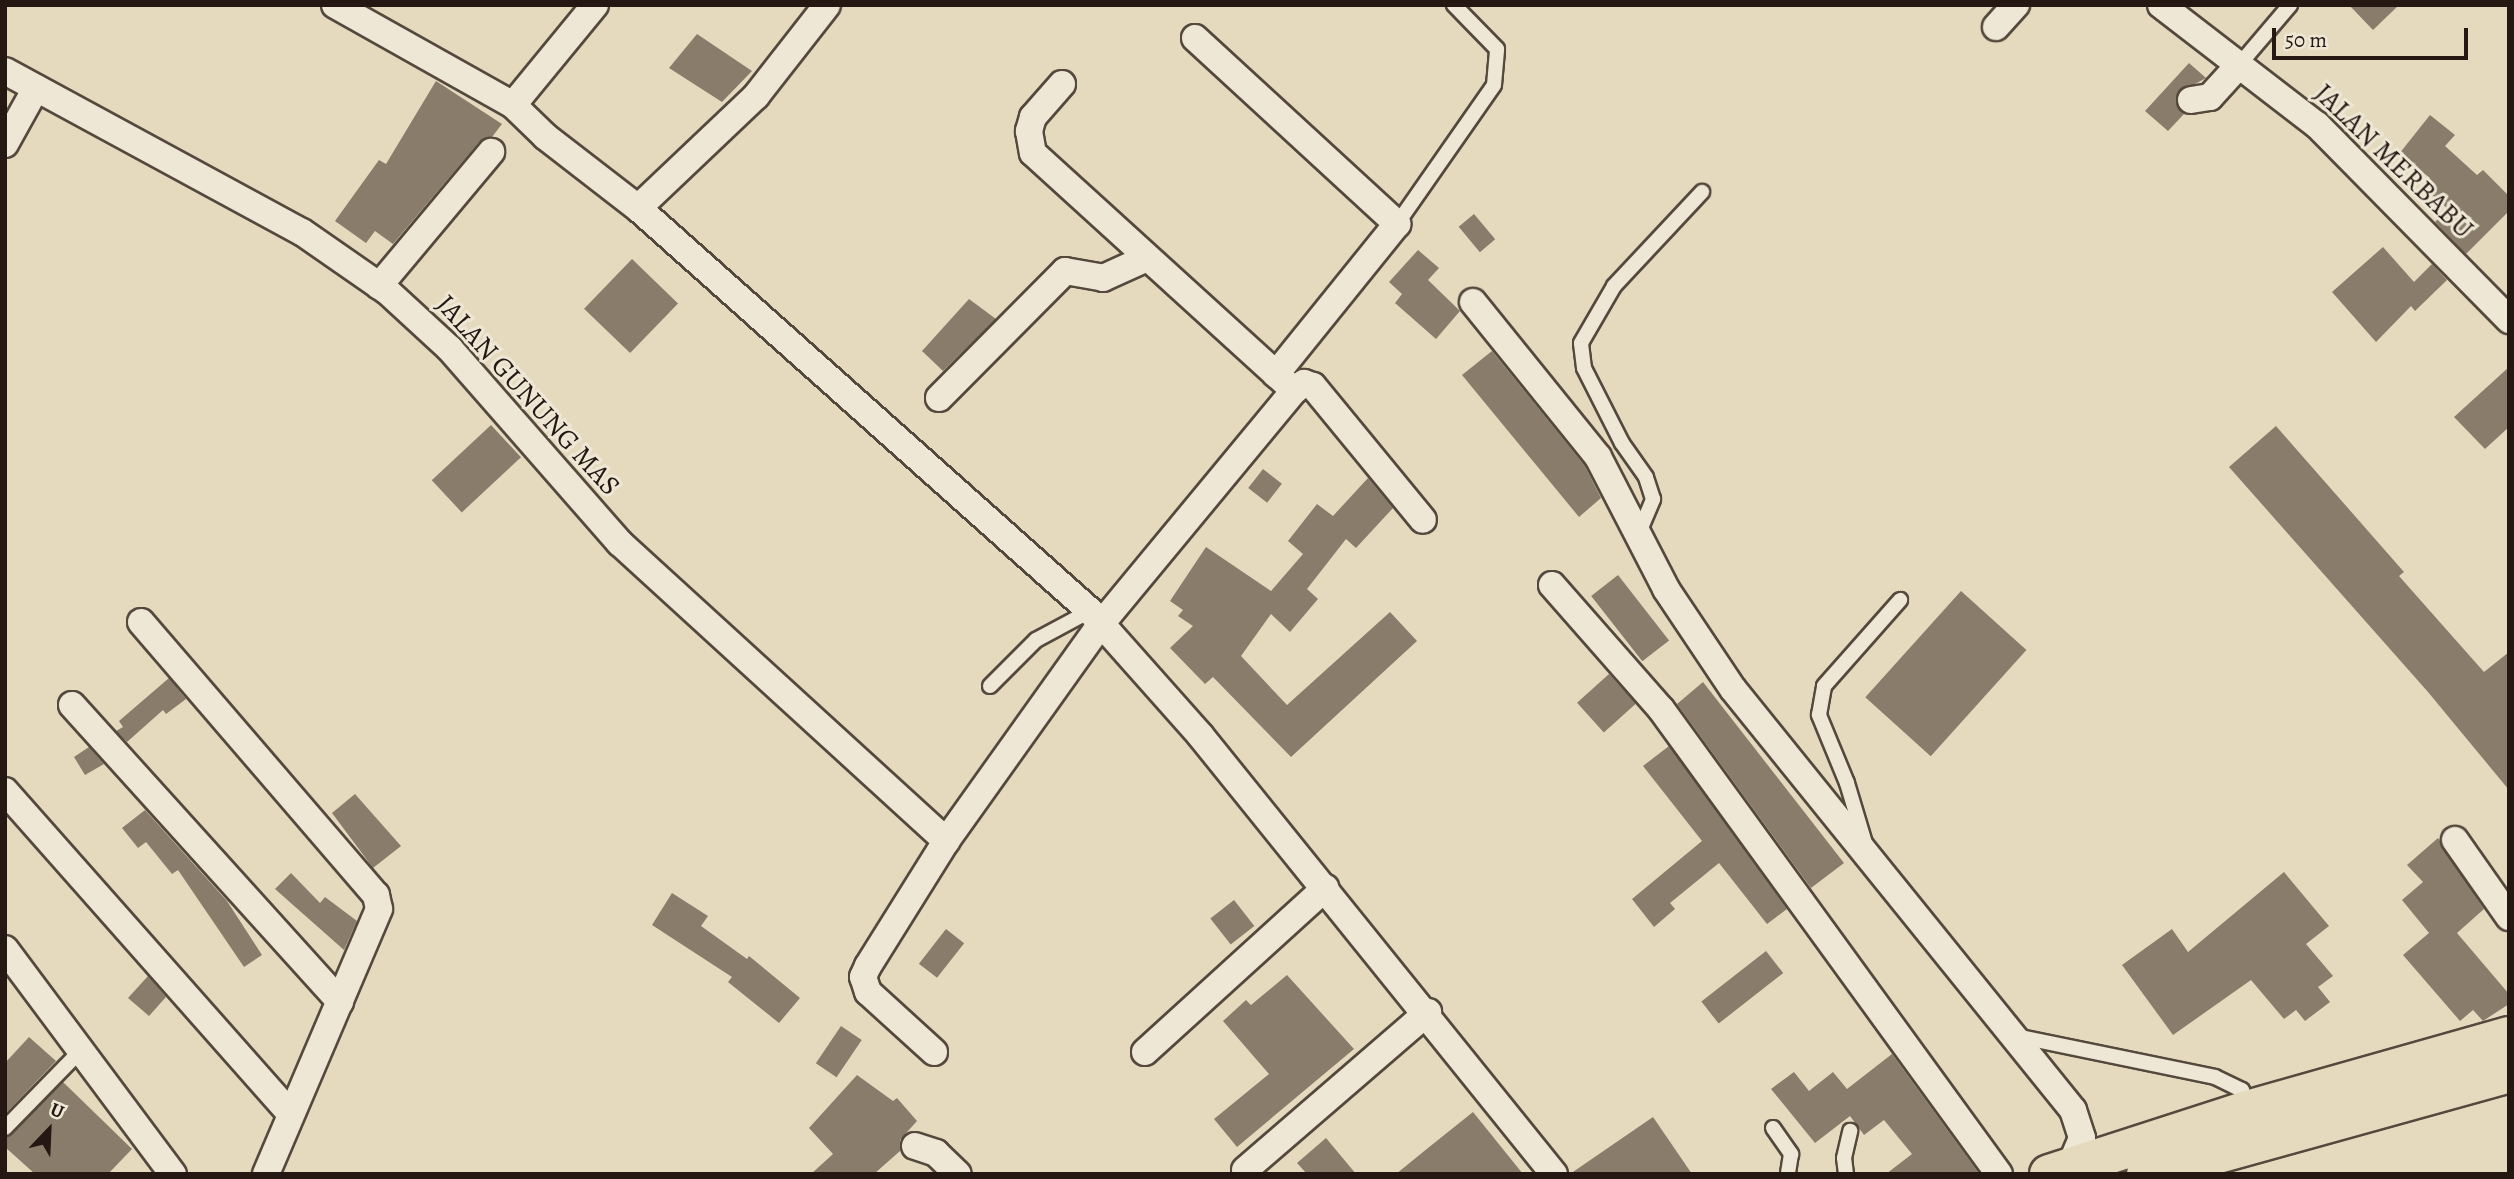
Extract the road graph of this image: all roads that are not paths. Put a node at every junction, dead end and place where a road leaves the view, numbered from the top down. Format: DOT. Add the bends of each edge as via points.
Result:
graph roads {
  1 [pos="335,5"];
  2 [pos="595,5"];
  3 [pos="827,5"];
  4 [pos="1454,5"];
  5 [pos="2016,5"];
  6 [pos="2161,5"];
  7 [pos="2290,5"];
  8 [pos="1996,27"];
  9 [pos="1195,38"];
  10 [pos="2239,65"];
  11 [pos="5,71"];
  12 [pos="1062,84"];
  13 [pos="36,88"];
  14 [pos="2191,100"];
  15 [pos="513,105"];
  16 [pos="5,144"];
  17 [pos="491,152"];
  18 [pos="1702,192"];
  19 [pos="638,208"];
  20 [pos="1396,224"];
  21 [pos="1147,258"];
  22 [pos="379,286"];
  23 [pos="1473,303"];
  24 [pos="2509,320"];
  25 [pos="1285,383"];
  26 [pos="939,398"];
  27 [pos="1423,520"];
  28 [pos="1638,535"];
  29 [pos="1552,584"];
  30 [pos="1900,600"];
  31 [pos="1096,617"];
  32 [pos="141,622"];
  33 [pos="990,686"];
  34 [pos="72,705"];
  35 [pos="5,791"];
  36 [pos="2455,840"];
  37 [pos="946,841"];
  38 [pos="1869,855"];
  39 [pos="1325,888"];
  40 [pos="2509,917"];
  41 [pos="5,949"];
  42 [pos="340,1002"];
  43 [pos="1428,1012"];
  44 [pos="2015,1036"];
  45 [pos="2509,1036"];
  46 [pos="82,1049"];
  47 [pos="934,1052"];
  48 [pos="1145,1052"];
  49 [pos="2509,1073"];
  50 [pos="291,1114"];
  51 [pos="2253,1125"];
  52 [pos="5,1128"];
  53 [pos="1773,1128"];
  54 [pos="1850,1131"];
  55 [pos="915,1146"];
  56 [pos="1245,1170"];
  57 [pos="2059,1171"];
  58 [pos="173,1174"];
  59 [pos="267,1174"];
  60 [pos="958,1174"];
  61 [pos="1554,1174"];
  62 [pos="1788,1174"];
  63 [pos="1846,1174"];
  64 [pos="1999,1174"];
  65 [pos="2146,1174"];
  1 -- 15 [label="street"];
  2 -- 15 [label="street"];
  3 -- 19 [label="street" via="756,96"];
  4 -- 20 [label="lane" via="1497,49 1494,85"];
  5 -- 8 [label="street"];
  6 -- 10 [label="street, JALAN MERBABU"];
  7 -- 10 [label="lane"];
  9 -- 20 [label="street"];
  10 -- 14 [label="street" via="2210,97"];
  10 -- 24 [label="street, JALAN MERBABU" via="2317,125"];
  11 -- 13 [label="street, JALAN GUNUNG MAS"];
  12 -- 21 [label="street" via="1033,117 1029,131 1032,153"];
  13 -- 16 [label="street"];
  13 -- 22 [label="street, JALAN GUNUNG MAS" via="302,232"];
  15 -- 19 [label="street"];
  17 -- 22 [label="street"];
  18 -- 28 [label="lane" via="1614,286 1581,343 1584,368 1622,443 1646,477 1653,499"];
  19 -- 31 [label="street"];
  20 -- 25 [label="street"];
  21 -- 25 [label="street"];
  21 -- 26 [label="street" via="1103,278 1065,271"];
  22 -- 37 [label="street, JALAN GUNUNG MAS" via="450,349 620,543"];
  23 -- 28 [label="street" via="1598,457"];
  25 -- 27 [label="street" via="1313,386"];
  25 -- 31 [label="street"];
  28 -- 38 [label="street" via="1665,589 1733,689"];
  29 -- 64 [label="street" via="1654,700"];
  30 -- 38 [label="lane" via="1824,686 1819,715"];
  31 -- 33 [label="lane" via="1036,640"];
  31 -- 37 [label="street"];
  31 -- 39 [label="street"];
  32 -- 42 [label="street" via="373,887 379,909"];
  34 -- 42 [label="street"];
  35 -- 50 [label="street"];
  36 -- 40 [label="street"];
  37 -- 47 [label="street" via="863,977 868,992"];
  38 -- 44 [label="street"];
  39 -- 43 [label="street"];
  39 -- 48 [label="street"];
  41 -- 46 [label="street"];
  42 -- 50 [label="street"];
  43 -- 56 [label="street"];
  43 -- 61 [label="street"];
  44 -- 51 [label="lane" via="2215,1077 2242,1090"];
  44 -- 57 [label="street" via="2079,1123 2082,1138"];
  45 -- 51 [label="main road"];
  46 -- 52 [label="lane"];
  46 -- 58 [label="street"];
  49 -- 51 [label="main road"];
  50 -- 59 [label="street"];
  51 -- 57 [label="main road"];
  51 -- 65 [label="main road"];
  53 -- 62 [label="lane" via="1791,1154"];
  54 -- 63 [label="lane"];
  55 -- 60 [label="street" via="936,1153"];
}
